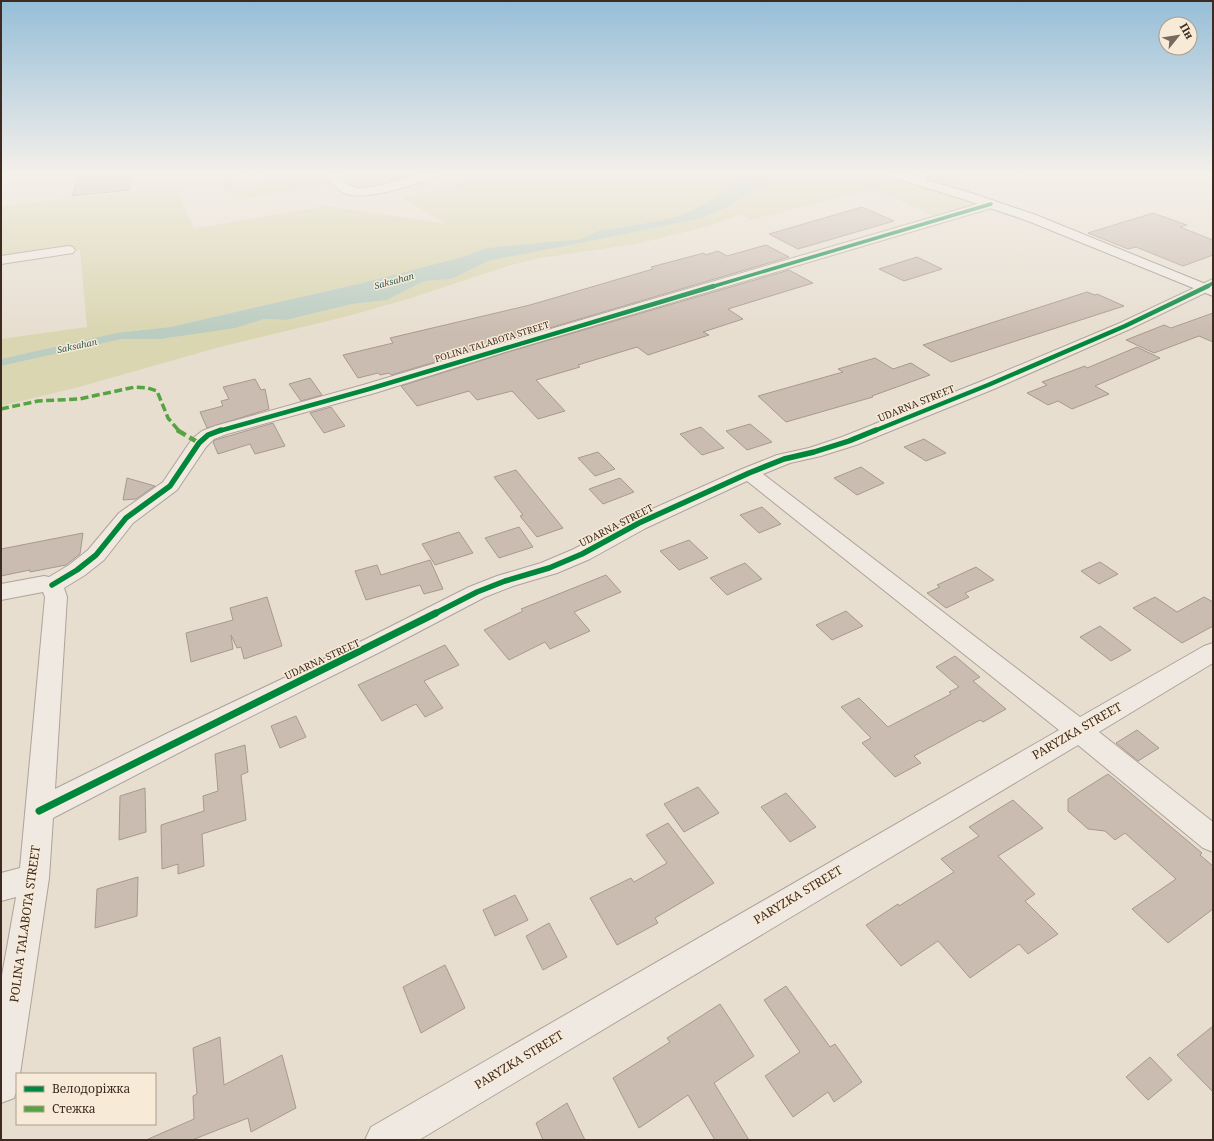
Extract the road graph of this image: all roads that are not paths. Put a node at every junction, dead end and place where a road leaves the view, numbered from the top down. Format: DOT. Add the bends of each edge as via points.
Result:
graph roads {
  1 [pos="919,225"];
  2 [pos="1050,225"];
  3 [pos="68,250"];
  4 [pos="1,260"];
  5 [pos="1209,287"];
  6 [pos="749,473"];
  7 [pos="52,585"];
  8 [pos="1,592"];
  9 [pos="1213,652"];
  10 [pos="1078,730"];
  11 [pos="39,811"];
  12 [pos="1213,839"];
  13 [pos="34,878"];
  14 [pos="1,887"];
  15 [pos="1,1085"];
  16 [pos="384,1140"];
  1 -- 7 [label="street, POLINA TALABOTA STREET" via="208,435 199,443 170,486 126,518 96,555"];
  2 -- 5 [label="street"];
  3 -- 4 [label="street"];
  5 -- 6 [label="street, UDARNA STREET" via="988,385 849,440"];
  6 -- 10 [label="street"];
  6 -- 11 [label="street, UDARNA STREET" via="639,523 582,554 477,592 374,646"];
  7 -- 8 [label="street" via="44,584"];
  7 -- 11 [label="street" via="56,597"];
  9 -- 10 [label="street, PARYZKA STREET"];
  10 -- 12 [label="street"];
  10 -- 16 [label="street, PARYZKA STREET"];
  11 -- 13 [label="street, POLINA TALABOTA STREET"];
  13 -- 14 [label="street"];
  13 -- 15 [label="street, POLINA TALABOTA STREET"];
}
